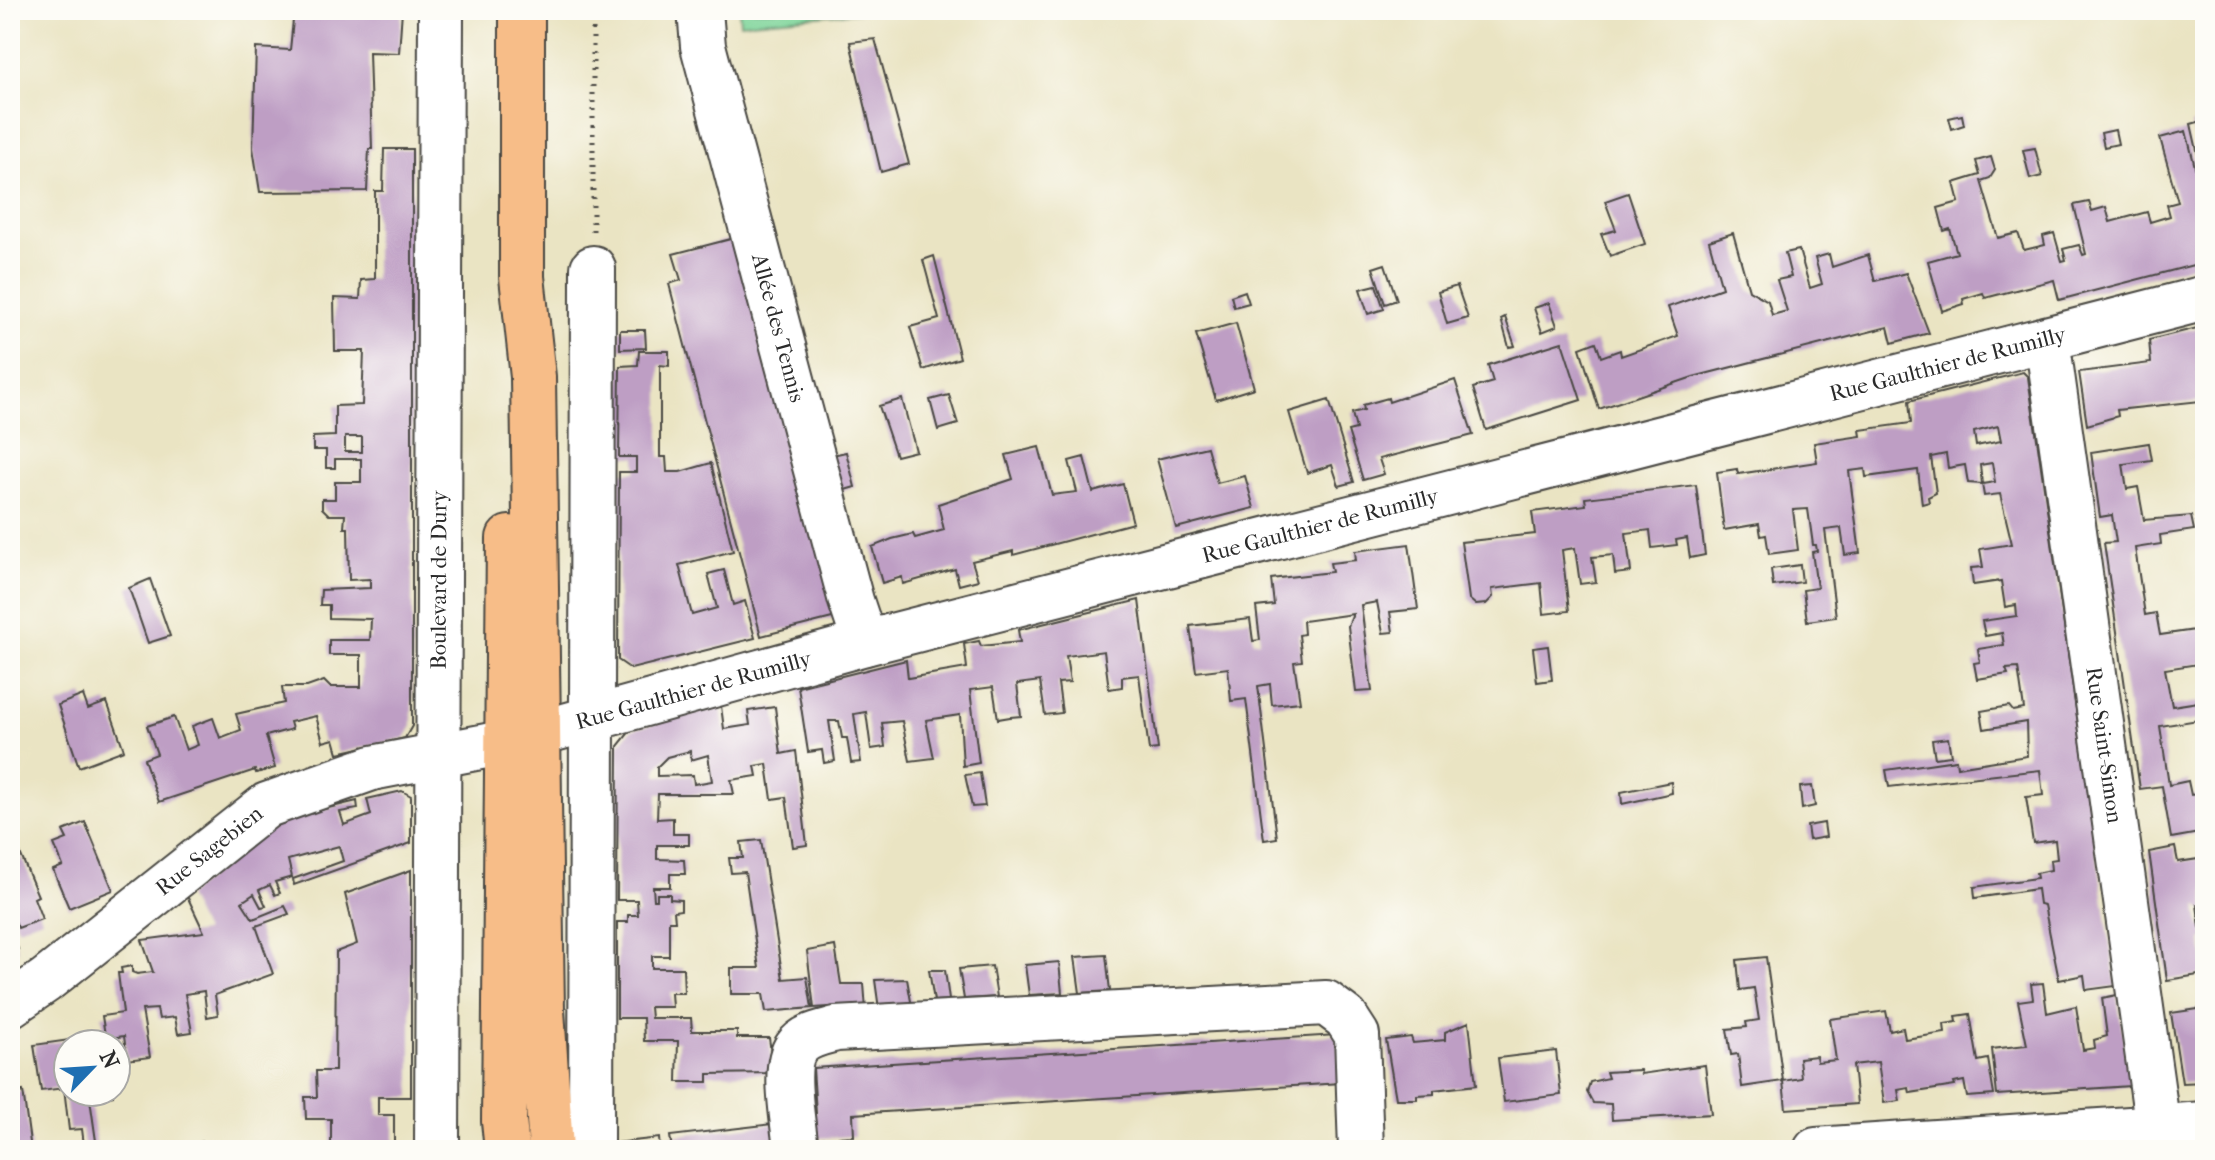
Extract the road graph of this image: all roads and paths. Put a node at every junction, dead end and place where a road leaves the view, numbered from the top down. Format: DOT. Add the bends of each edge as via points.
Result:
graph roads {
  1 [pos="441,10"];
  2 [pos="522,10"];
  3 [pos="593,10"];
  4 [pos="700,10"];
  5 [pos="593,268"];
  6 [pos="2205,298"];
  7 [pos="2047,339"];
  8 [pos="865,643"];
  9 [pos="592,718"];
  10 [pos="523,737"];
  11 [pos="437,758"];
  12 [pos="10,1005"];
  13 [pos="2205,1124"];
  14 [pos="2159,1139"];
  15 [pos="437,1150"];
  16 [pos="507,1150"];
  17 [pos="551,1150"];
  18 [pos="591,1150"];
  19 [pos="796,1150"];
  20 [pos="1361,1150"];
  21 [pos="1816,1150"];
  1 -- 11 [label="street, Boulevard de Dury"];
  2 -- 10 [label="main road" via="522,277 533,377"];
  3 -- 5 [label="path"];
  4 -- 8 [label="street, Allée des Tennis" via="703,46"];
  5 -- 9 [label="street"];
  6 -- 7 [label="street, Rue Gaulthier de Rumilly"];
  7 -- 8 [label="street, Rue Gaulthier de Rumilly"];
  7 -- 14 [label="street, Rue Saint-Simon"];
  8 -- 9 [label="street, Rue Gaulthier de Rumilly"];
  9 -- 10 [label="street, Rue Gaulthier de Rumilly"];
  9 -- 18 [label="street"];
  10 -- 11 [label="street, Rue Gaulthier de Rumilly"];
  10 -- 16 [label="main road" via="504,1121"];
  10 -- 17 [label="main road"];
  11 -- 12 [label="street, Rue Sagebien" via="372,768 267,805"];
  11 -- 15 [label="street, Boulevard de Dury"];
  13 -- 14 [label="street"];
  14 -- 21 [label="street"];
  19 -- 20 [label="street" via="789,1061 797,1045 813,1035 836,1029 1326,1003 1357,1035"];
}
